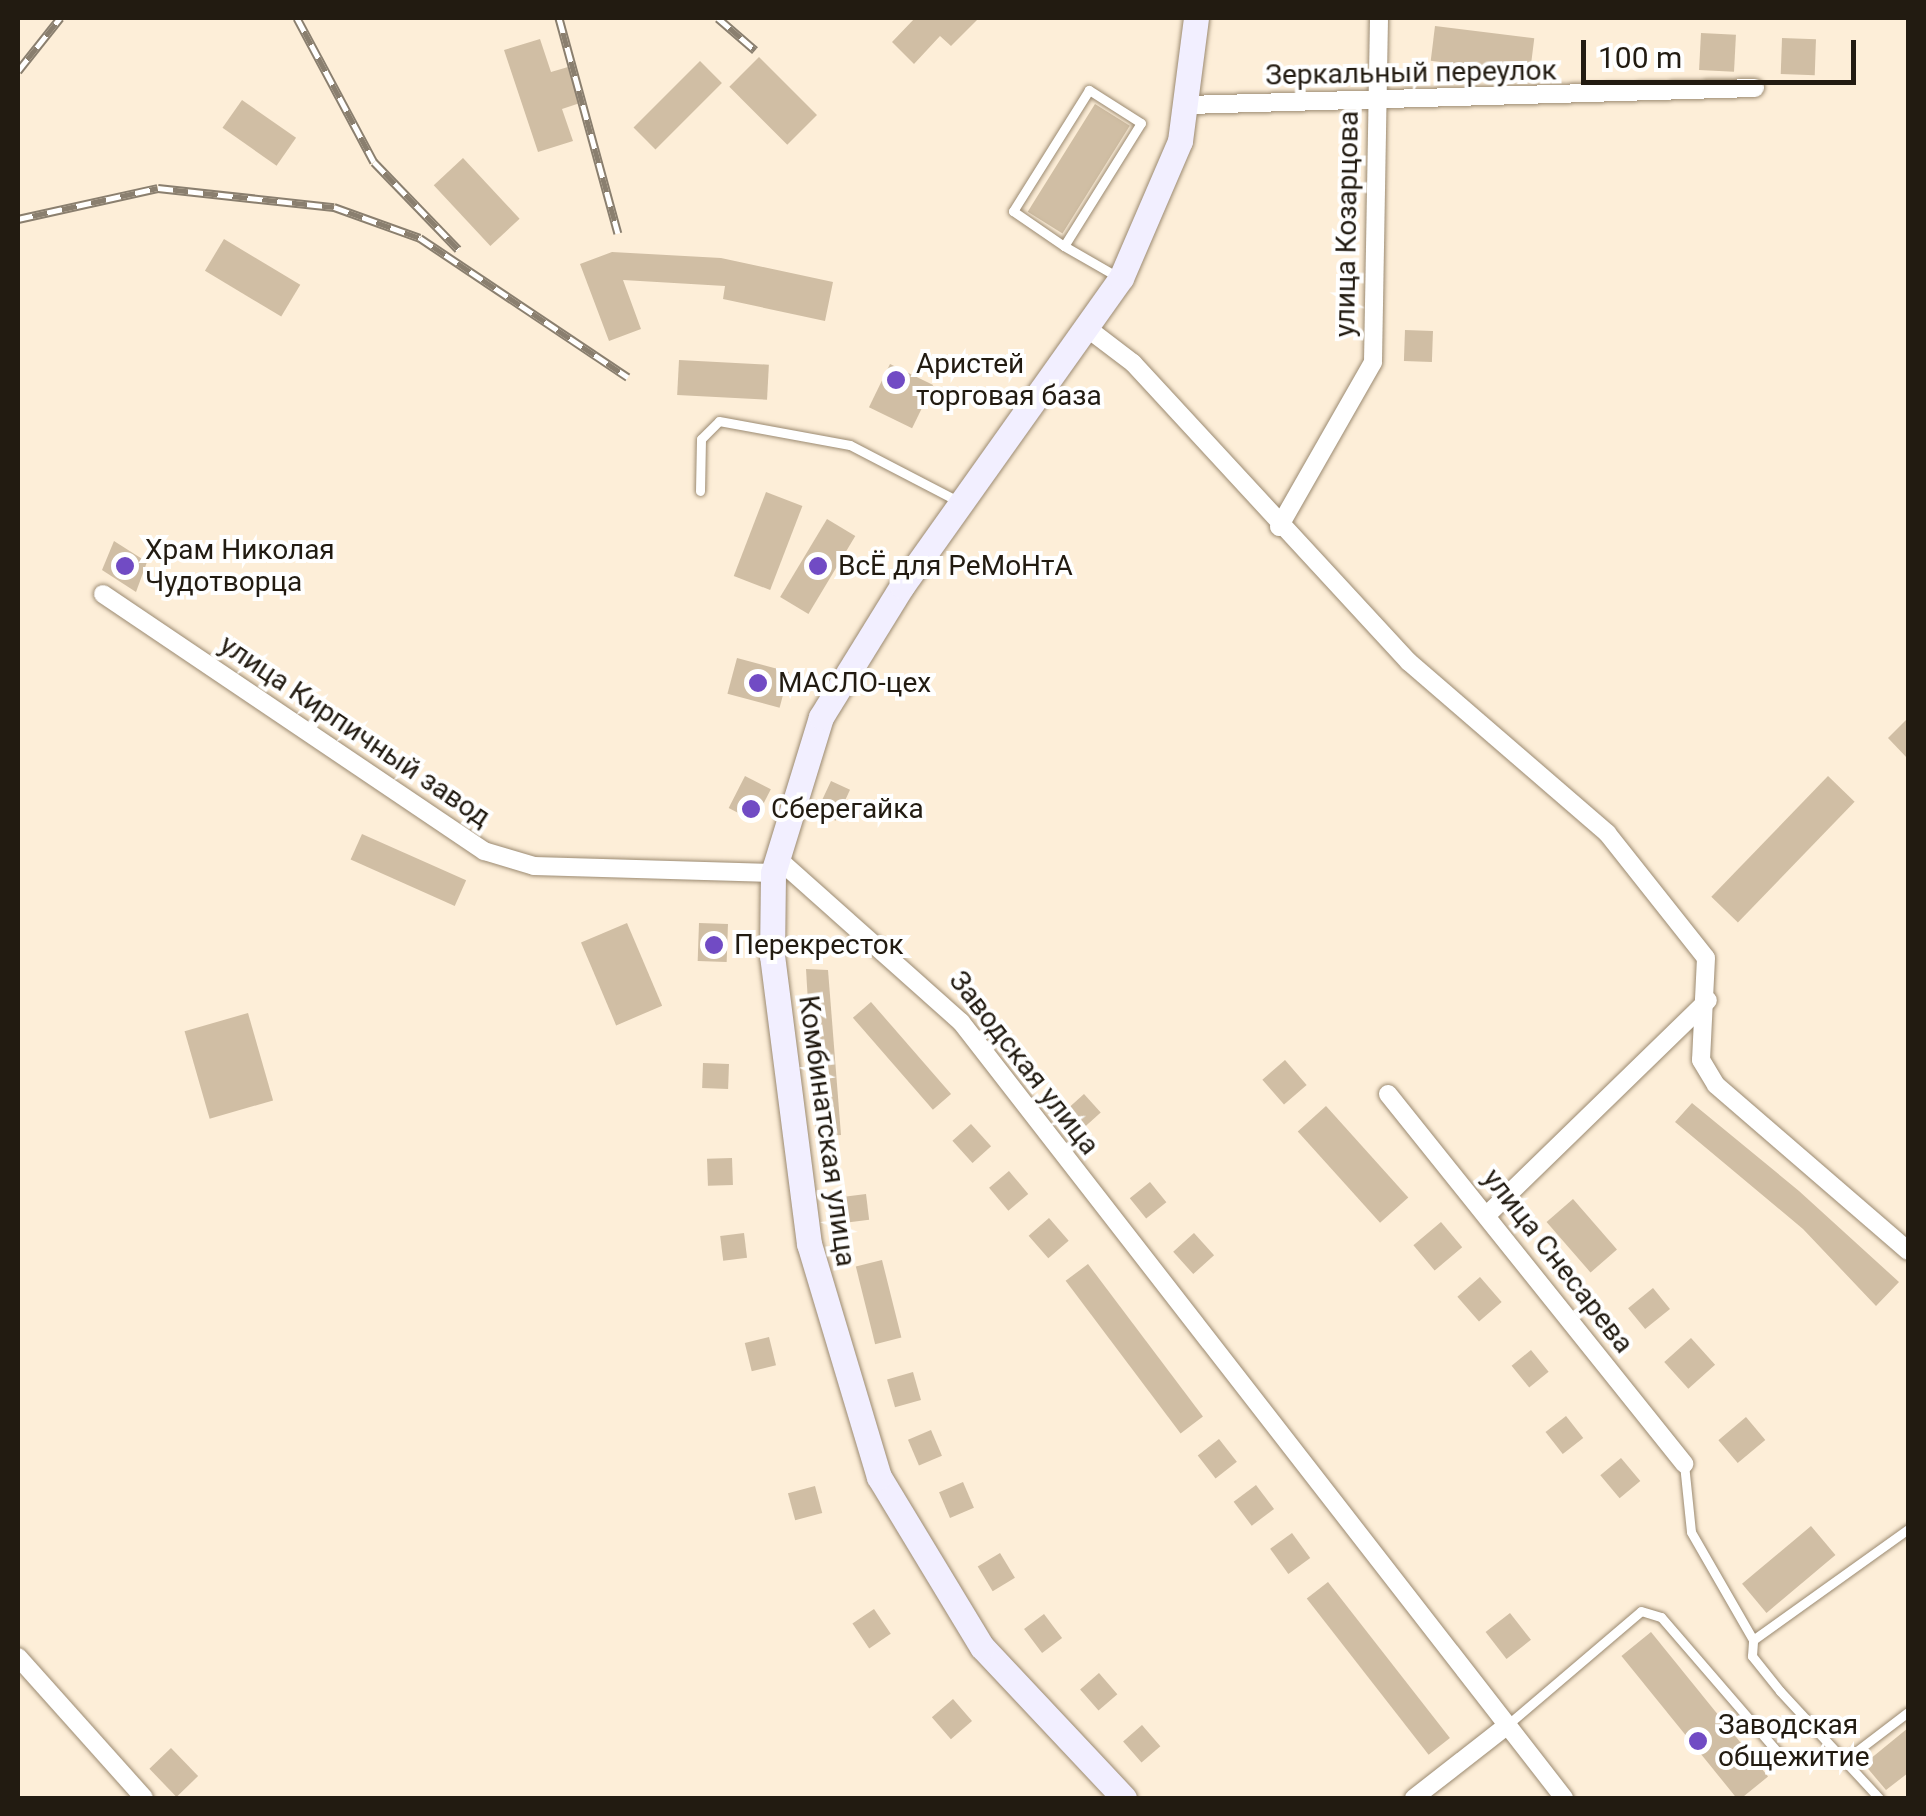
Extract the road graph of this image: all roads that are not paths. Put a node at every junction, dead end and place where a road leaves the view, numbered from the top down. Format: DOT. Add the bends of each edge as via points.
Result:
graph roads {
  1 [pos="1196,18"];
  2 [pos="1378,18"];
  3 [pos="1755,88"];
  4 [pos="1376,102"];
  5 [pos="1188,105"];
  6 [pos="1064,246"];
  7 [pos="1121,278"];
  8 [pos="1087,328"];
  9 [pos="700,491"];
  10 [pos="959,502"];
  11 [pos="1278,527"];
  12 [pos="103,594"];
  13 [pos="775,866"];
  14 [pos="1709,1000"];
  15 [pos="1388,1094"];
  16 [pos="1487,1214"];
  17 [pos="1908,1250"];
  18 [pos="1684,1464"];
  19 [pos="1908,1529"];
  20 [pos="1753,1640"];
  21 [pos="18,1657"];
  22 [pos="1908,1712"];
  23 [pos="1504,1728"];
  24 [pos="1845,1760"];
  25 [pos="144,1798"];
  26 [pos="1124,1798"];
  27 [pos="1414,1798"];
  28 [pos="1564,1798"];
  29 [pos="1879,1798"];
  1 -- 5 [label="main road"];
  2 -- 4 [label="street, улица Козарцова"];
  3 -- 4 [label="street, Зеркальный переулок"];
  4 -- 5 [label="street, Зеркальный переулок"];
  4 -- 11 [label="street, улица Козарцова" via="1373,362"];
  5 -- 7 [label="main road"];
  6 -- 6 [label="lane" via="1012,211 1089,90 1141,123"];
  6 -- 7 [label="lane"];
  7 -- 8 [label="main road"];
  8 -- 10 [label="main road"];
  8 -- 11 [label="street" via="1133,363"];
  9 -- 10 [label="lane" via="701,439 719,421 850,445"];
  10 -- 13 [label="main road" via="821,717"];
  11 -- 14 [label="street" via="1409,662 1607,833 1706,958"];
  12 -- 13 [label="street, улица Кирпичный завод" via="484,851 534,866"];
  13 -- 23 [label="street, Заводская улица" via="962,1022"];
  13 -- 26 [label="main road, Комбинатская улица" via="772,956 809,1244 879,1478 982,1646"];
  14 -- 16 [label="street"];
  14 -- 17 [label="street" via="1701,1060 1716,1085"];
  15 -- 16 [label="street, улица Снесарева"];
  16 -- 18 [label="street, улица Снесарева"];
  18 -- 20 [label="lane" via="1691,1532"];
  19 -- 20 [label="lane"];
  20 -- 24 [label="lane" via="1752,1656"];
  21 -- 25 [label="street"];
  22 -- 24 [label="lane"];
  23 -- 24 [label="lane" via="1562,1670 1652,1612 1768,1750"];
  23 -- 27 [label="street"];
  23 -- 28 [label="street, Заводская улица"];
  24 -- 29 [label="lane"];
}
